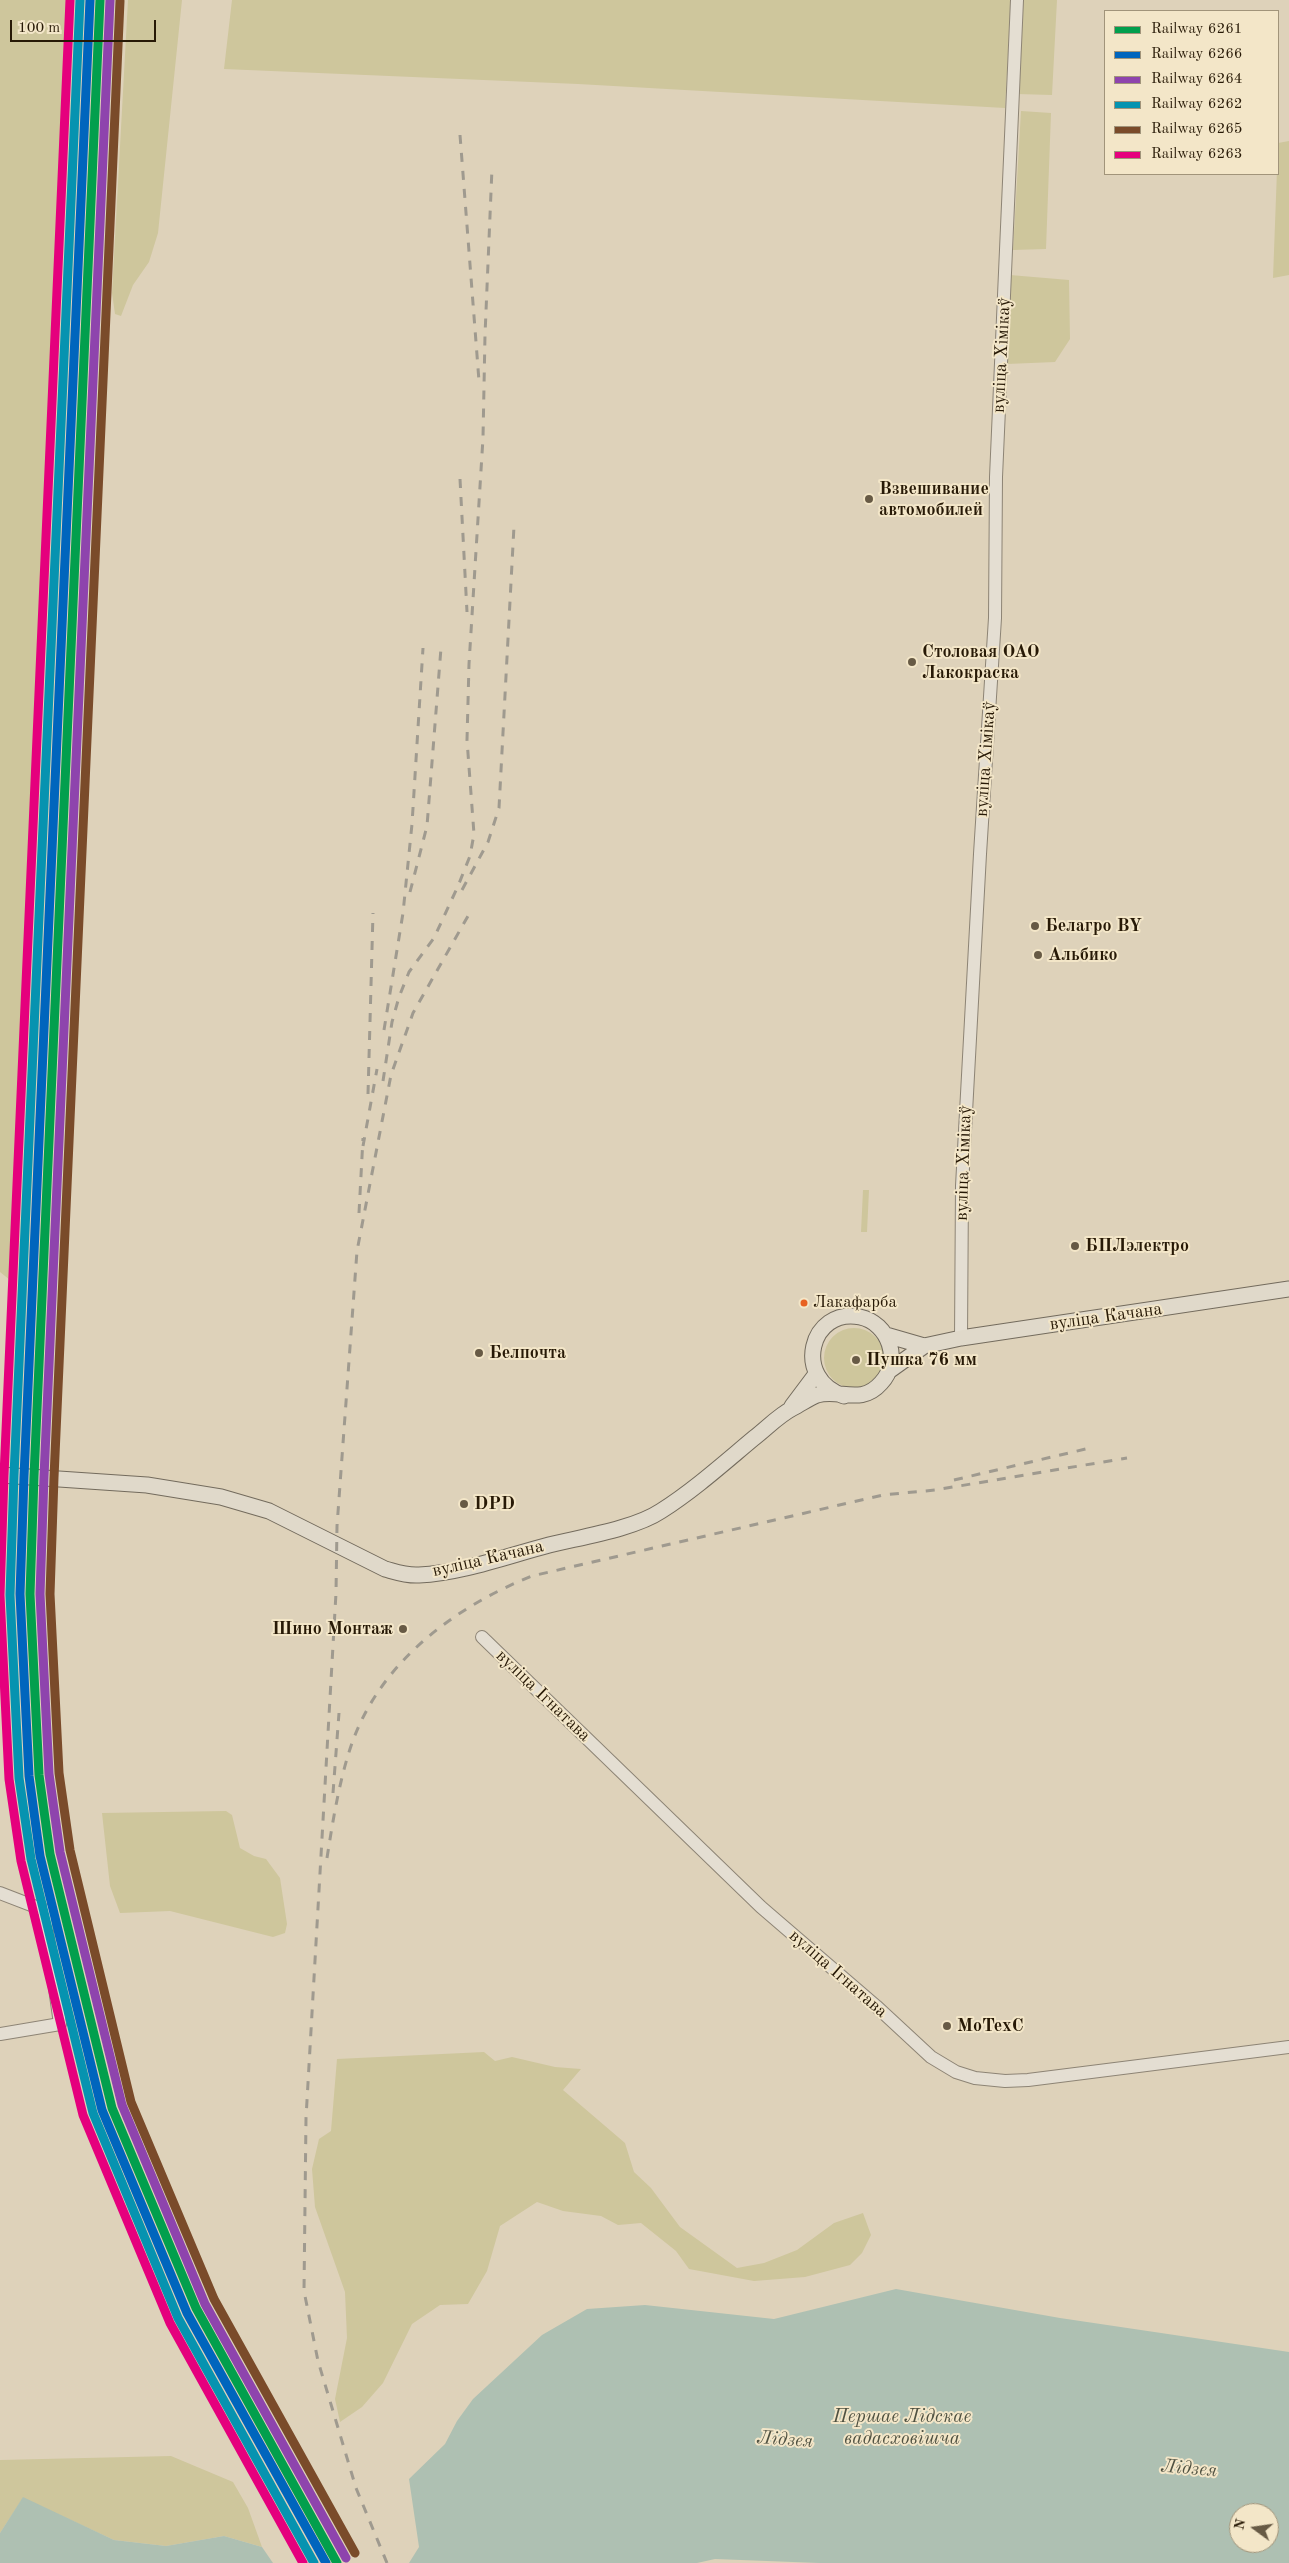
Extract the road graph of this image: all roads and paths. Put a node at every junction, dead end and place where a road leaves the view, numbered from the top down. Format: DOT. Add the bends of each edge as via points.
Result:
graph roads {
  1 [pos="1017,0"];
  2 [pos="1289,1289"];
  3 [pos="886,1335"];
  4 [pos="960,1338"];
  5 [pos="924,1346"];
  6 [pos="889,1371"];
  7 [pos="816,1374"];
  8 [pos="844,1396"];
  9 [pos="790,1409"];
  10 [pos="0,1475"];
  11 [pos="482,1637"];
  12 [pos="0,1893"];
  13 [pos="0,2034"];
  14 [pos="1289,2047"];
  1 -- 4 [label="street, вуліца Хімікаў" via="996,477 996,618 963,1180"];
  2 -- 4 [label="main road, вуліца Качана"];
  3 -- 5 [label="main road, вуліца Качана"];
  3 -- 6 [label="main road" via="892,1353"];
  3 -- 7 [label="main road, вуліца Качана" via="860,1317 849,1316 832,1322 814,1344 812,1364"];
  4 -- 5 [label="main road, вуліца Качана"];
  5 -- 6 [label="main road, вуліца Качана"];
  6 -- 8 [label="main road, вуліца Качана" via="871,1392"];
  7 -- 8 [label="main road" via="827,1388"];
  7 -- 9 [label="main road, вуліца Качана"];
  8 -- 9 [label="main road, вуліца Качана" via="818,1395"];
  9 -- 10 [label="main road, вуліца Качана" via="660,1512 615,1528 457,1569 419,1575 385,1569 269,1511 220,1497 147,1485"];
  11 -- 14 [label="street, вуліца Ігнатава" via="761,1907 931,2057 956,2072 988,2080 1028,2080"];
  12 -- 13 [label="street" via="44,1910 60,2024"];
}
